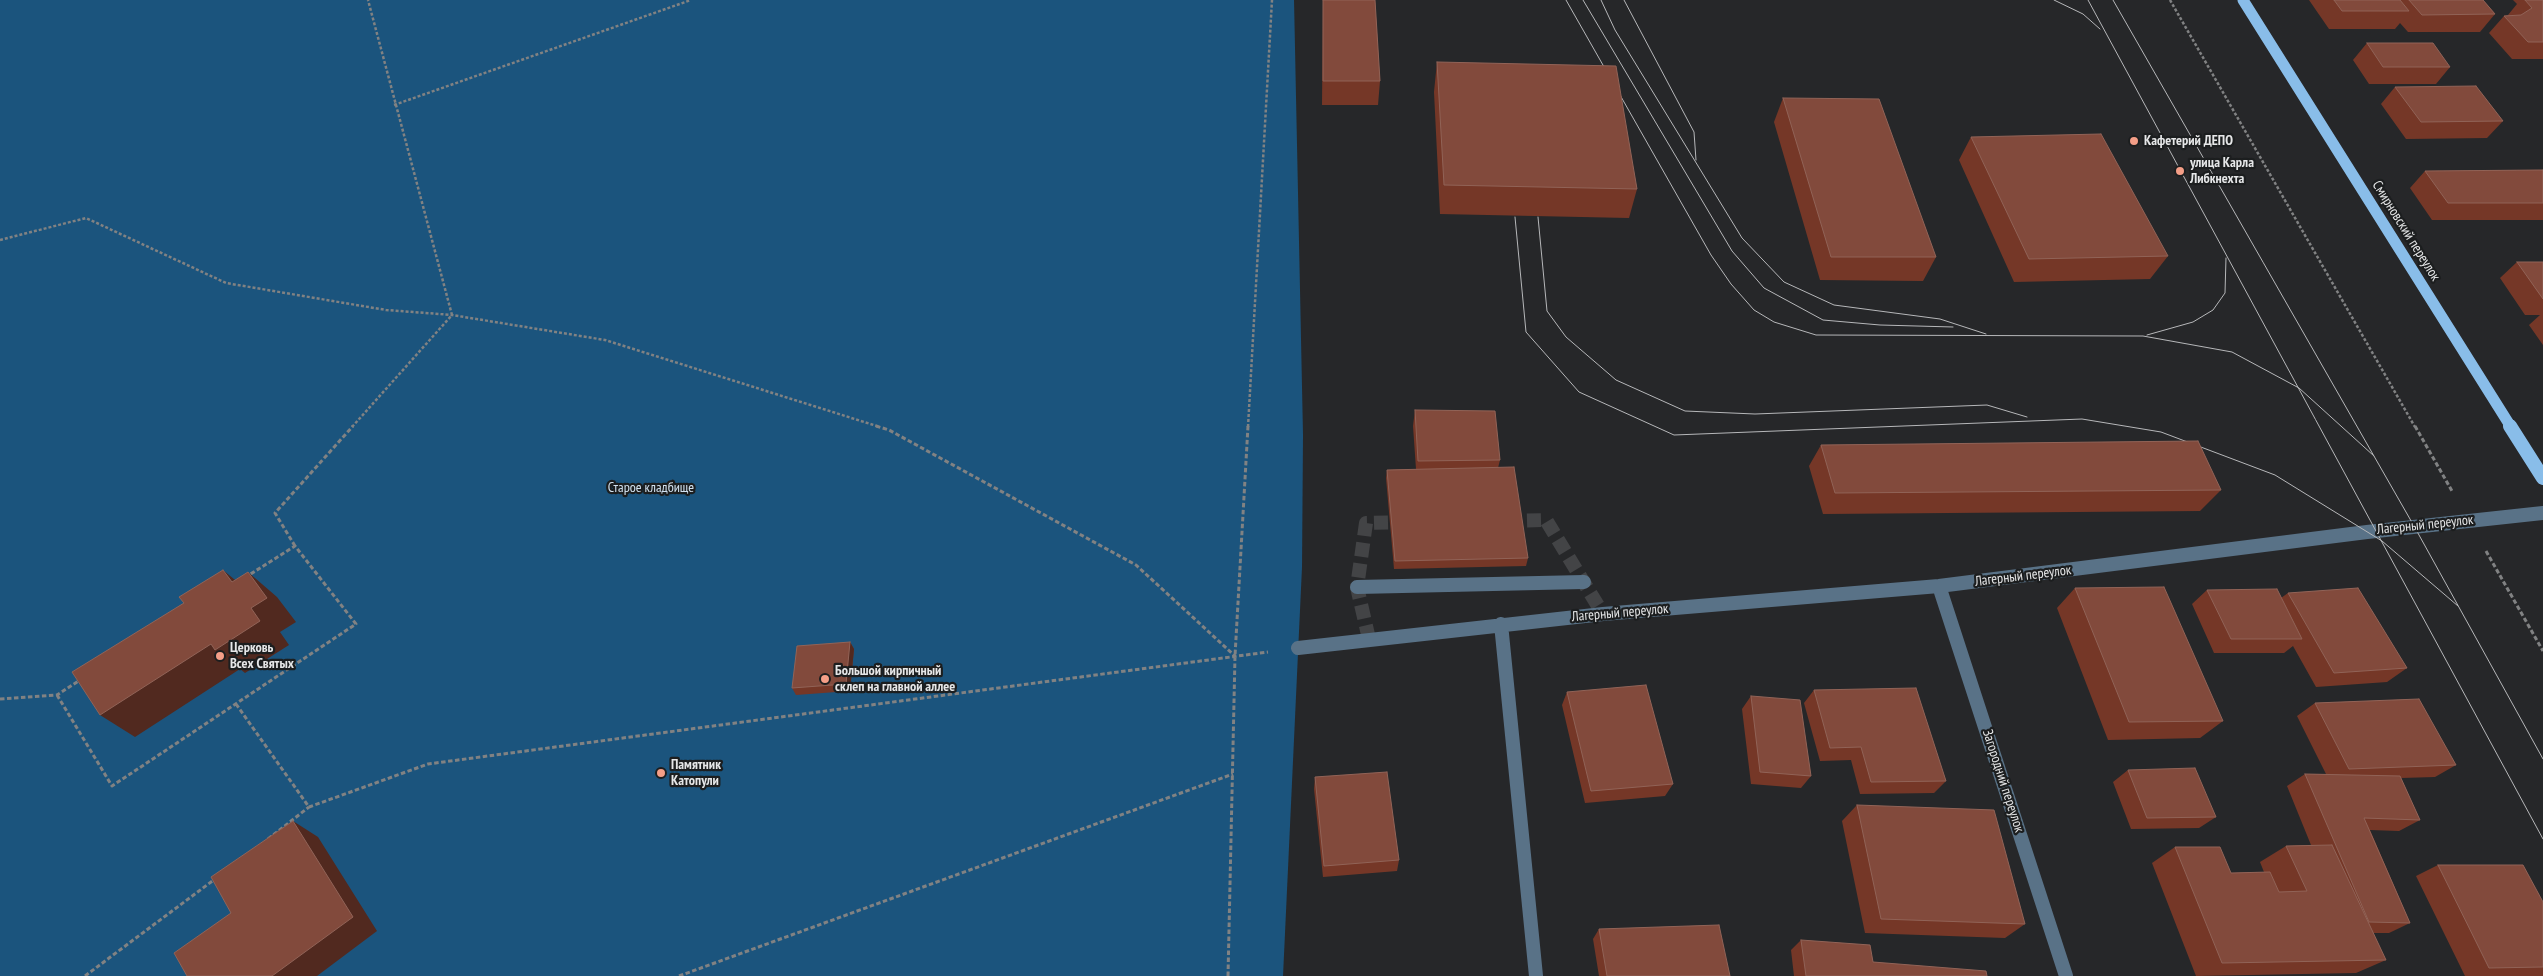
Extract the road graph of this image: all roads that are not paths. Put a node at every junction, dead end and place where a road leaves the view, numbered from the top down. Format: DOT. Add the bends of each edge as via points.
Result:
graph roads {
  1 [pos="2244,0"];
  2 [pos="2539,466"];
  3 [pos="2543,478"];
  4 [pos="2543,513"];
  5 [pos="1584,582"];
  6 [pos="1357,586"];
  7 [pos="1939,586"];
  8 [pos="1502,624"];
  9 [pos="1298,648"];
  10 [pos="1536,976"];
  11 [pos="2066,976"];
  1 -- 2 [label="main road, Смирновский переулок"];
  2 -- 3 [label="main road, Смирновский переулок"];
  4 -- 7 [label="street, Лагерный переулок"];
  5 -- 6 [label="street"];
  7 -- 8 [label="street, Лагерный переулок"];
  7 -- 11 [label="street, Загородний переулок"];
  8 -- 9 [label="street, Лагерный переулок"];
  8 -- 10 [label="street"];
}
